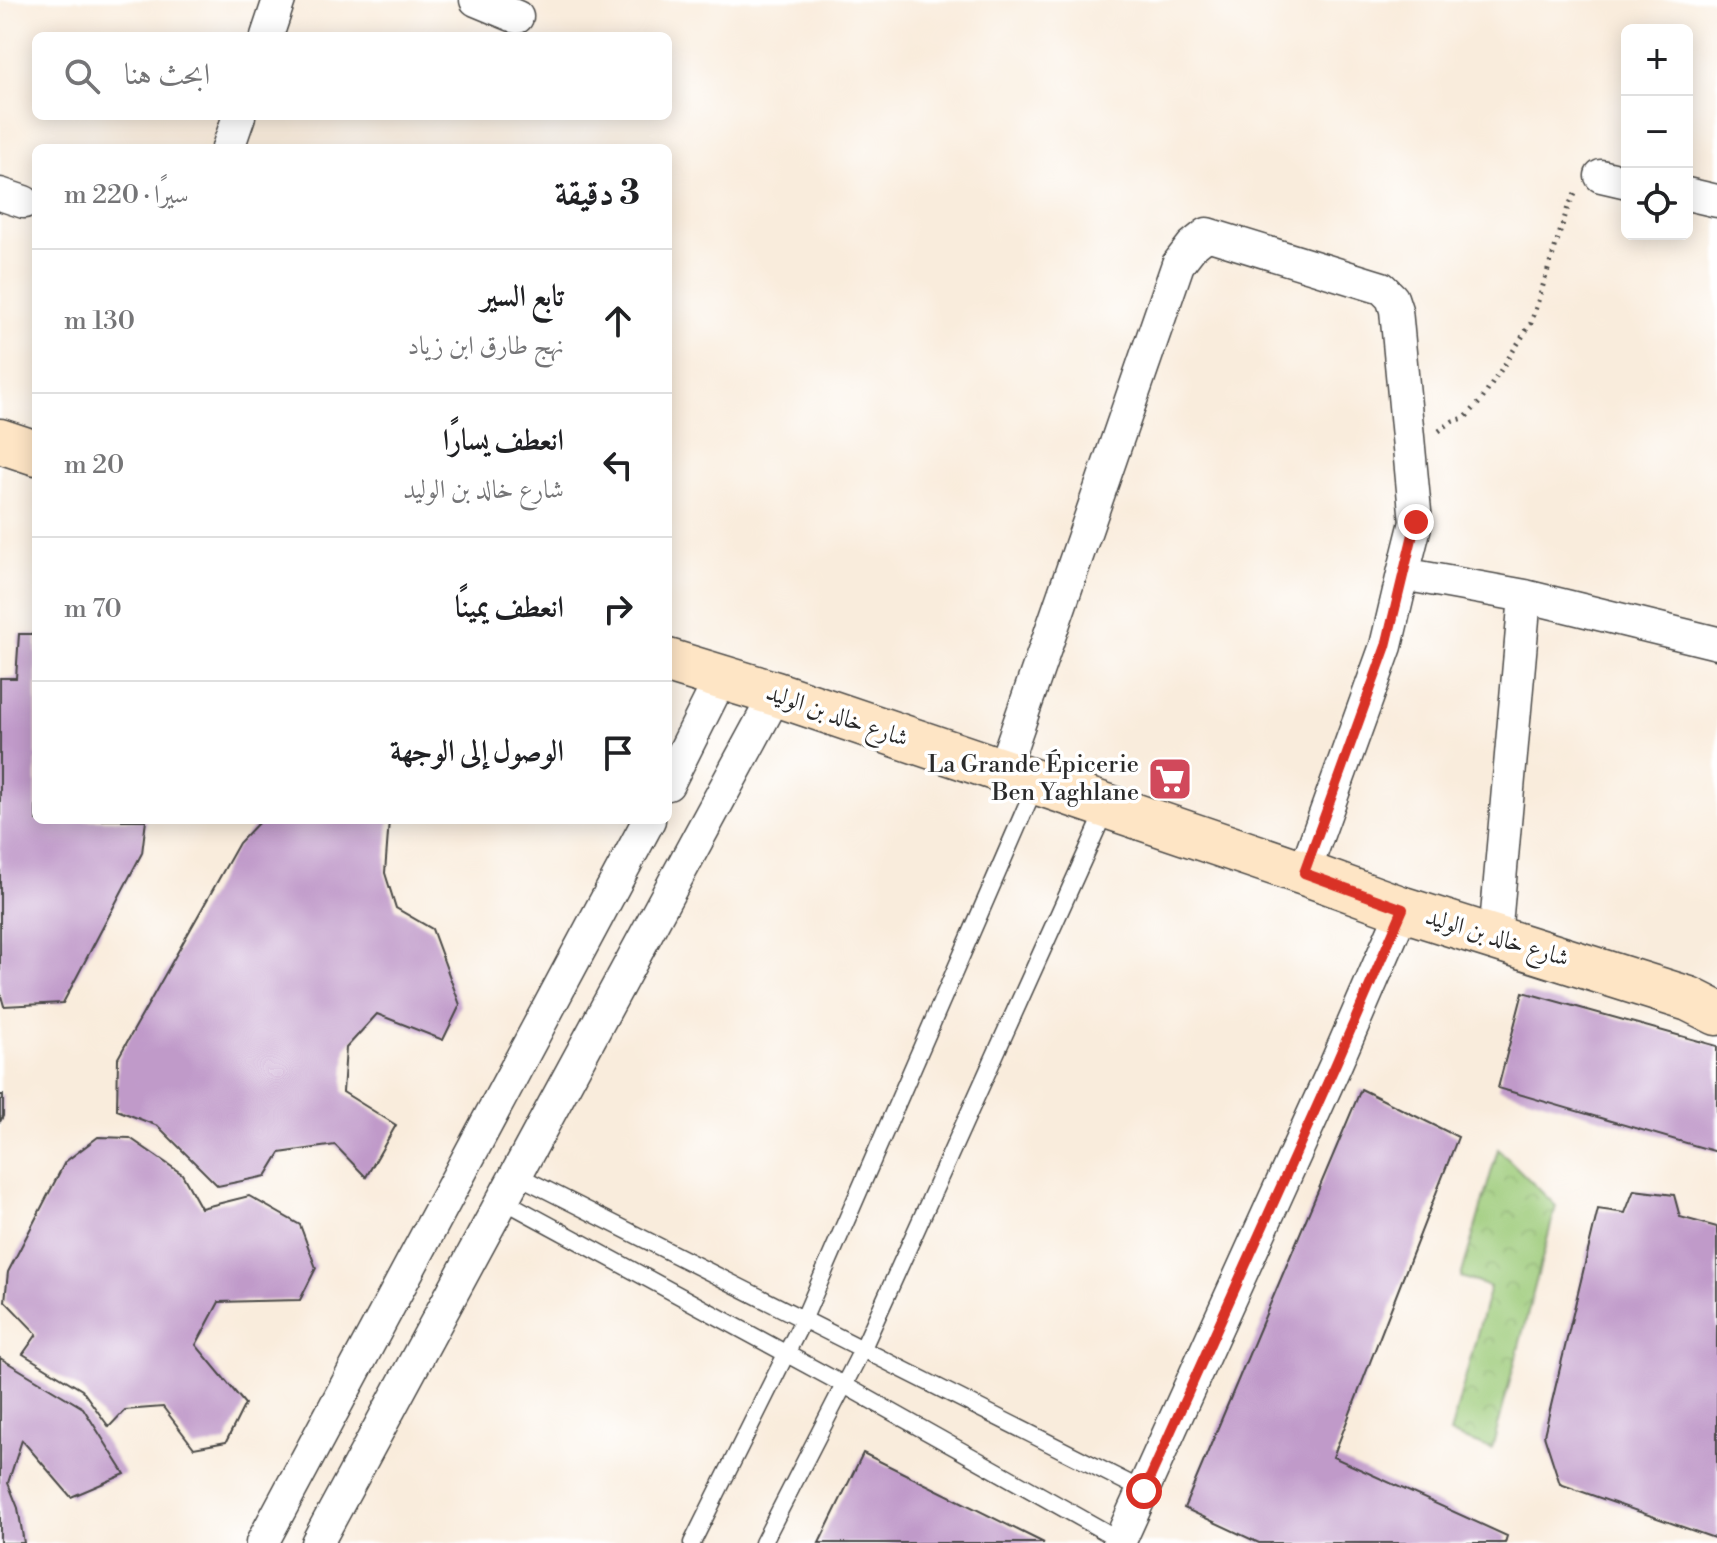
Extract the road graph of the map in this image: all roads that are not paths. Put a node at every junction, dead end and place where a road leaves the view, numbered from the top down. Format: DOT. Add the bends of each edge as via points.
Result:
graph roads {
  1 [pos="279,0"];
  2 [pos="476,0"];
  3 [pos="517,17"];
  4 [pos="268,32"];
  5 [pos="238,120"];
  6 [pos="229,144"];
  7 [pos="1693,195"];
  8 [pos="1717,201"];
  9 [pos="0,441"];
  10 [pos="32,452"];
  11 [pos="1403,574"];
  12 [pos="1525,596"];
  13 [pos="1717,643"];
  14 [pos="672,662"];
  15 [pos="721,678"];
  16 [pos="776,694"];
  17 [pos="672,776"];
  18 [pos="1019,778"];
  19 [pos="1106,807"];
  20 [pos="647,824"];
  21 [pos="1304,873"];
  22 [pos="1403,909"];
  23 [pos="1495,937"];
  24 [pos="1708,1005"];
  25 [pos="510,1188"];
  26 [pos="804,1318"];
  27 [pos="863,1348"];
  28 [pos="786,1354"];
  29 [pos="844,1385"];
  30 [pos="1144,1491"];
  31 [pos="1119,1542"];
  32 [pos="262,1543"];
  33 [pos="317,1543"];
  34 [pos="692,1543"];
  35 [pos="763,1543"];
  1 -- 4 [label="street"];
  2 -- 3 [label="street"];
  5 -- 6 [label="street"];
  7 -- 8 [label="street"];
  9 -- 10 [label="street"];
  11 -- 12 [label="street"];
  11 -- 18 [label="street" via="1416,522 1392,298 1382,288 1207,234 1178,264"];
  11 -- 21 [label="street" via="1386,646"];
  12 -- 13 [label="street"];
  12 -- 23 [label="street"];
  14 -- 15 [label="street, شارع خالد بن الوليد"];
  15 -- 16 [label="street, شارع خالد بن الوليد"];
  15 -- 17 [label="street"];
  16 -- 18 [label="street, شارع خالد بن الوليد"];
  16 -- 25 [label="street"];
  18 -- 19 [label="street, شارع خالد بن الوليد"];
  18 -- 26 [label="lane"];
  19 -- 21 [label="street, شارع خالد بن الوليد"];
  19 -- 27 [label="lane"];
  20 -- 32 [label="street"];
  21 -- 22 [label="street, شارع خالد بن الوليد"];
  22 -- 23 [label="street, شارع خالد بن الوليد"];
  22 -- 30 [label="street"];
  23 -- 24 [label="street, شارع خالد بن الوليد"];
  25 -- 26 [label="lane"];
  25 -- 28 [label="lane"];
  25 -- 33 [label="street"];
  26 -- 27 [label="lane"];
  26 -- 28 [label="lane"];
  27 -- 29 [label="lane"];
  27 -- 30 [label="lane"];
  28 -- 29 [label="lane"];
  28 -- 34 [label="lane"];
  29 -- 31 [label="lane"];
  29 -- 35 [label="lane"];
  30 -- 31 [label="street"];
}
